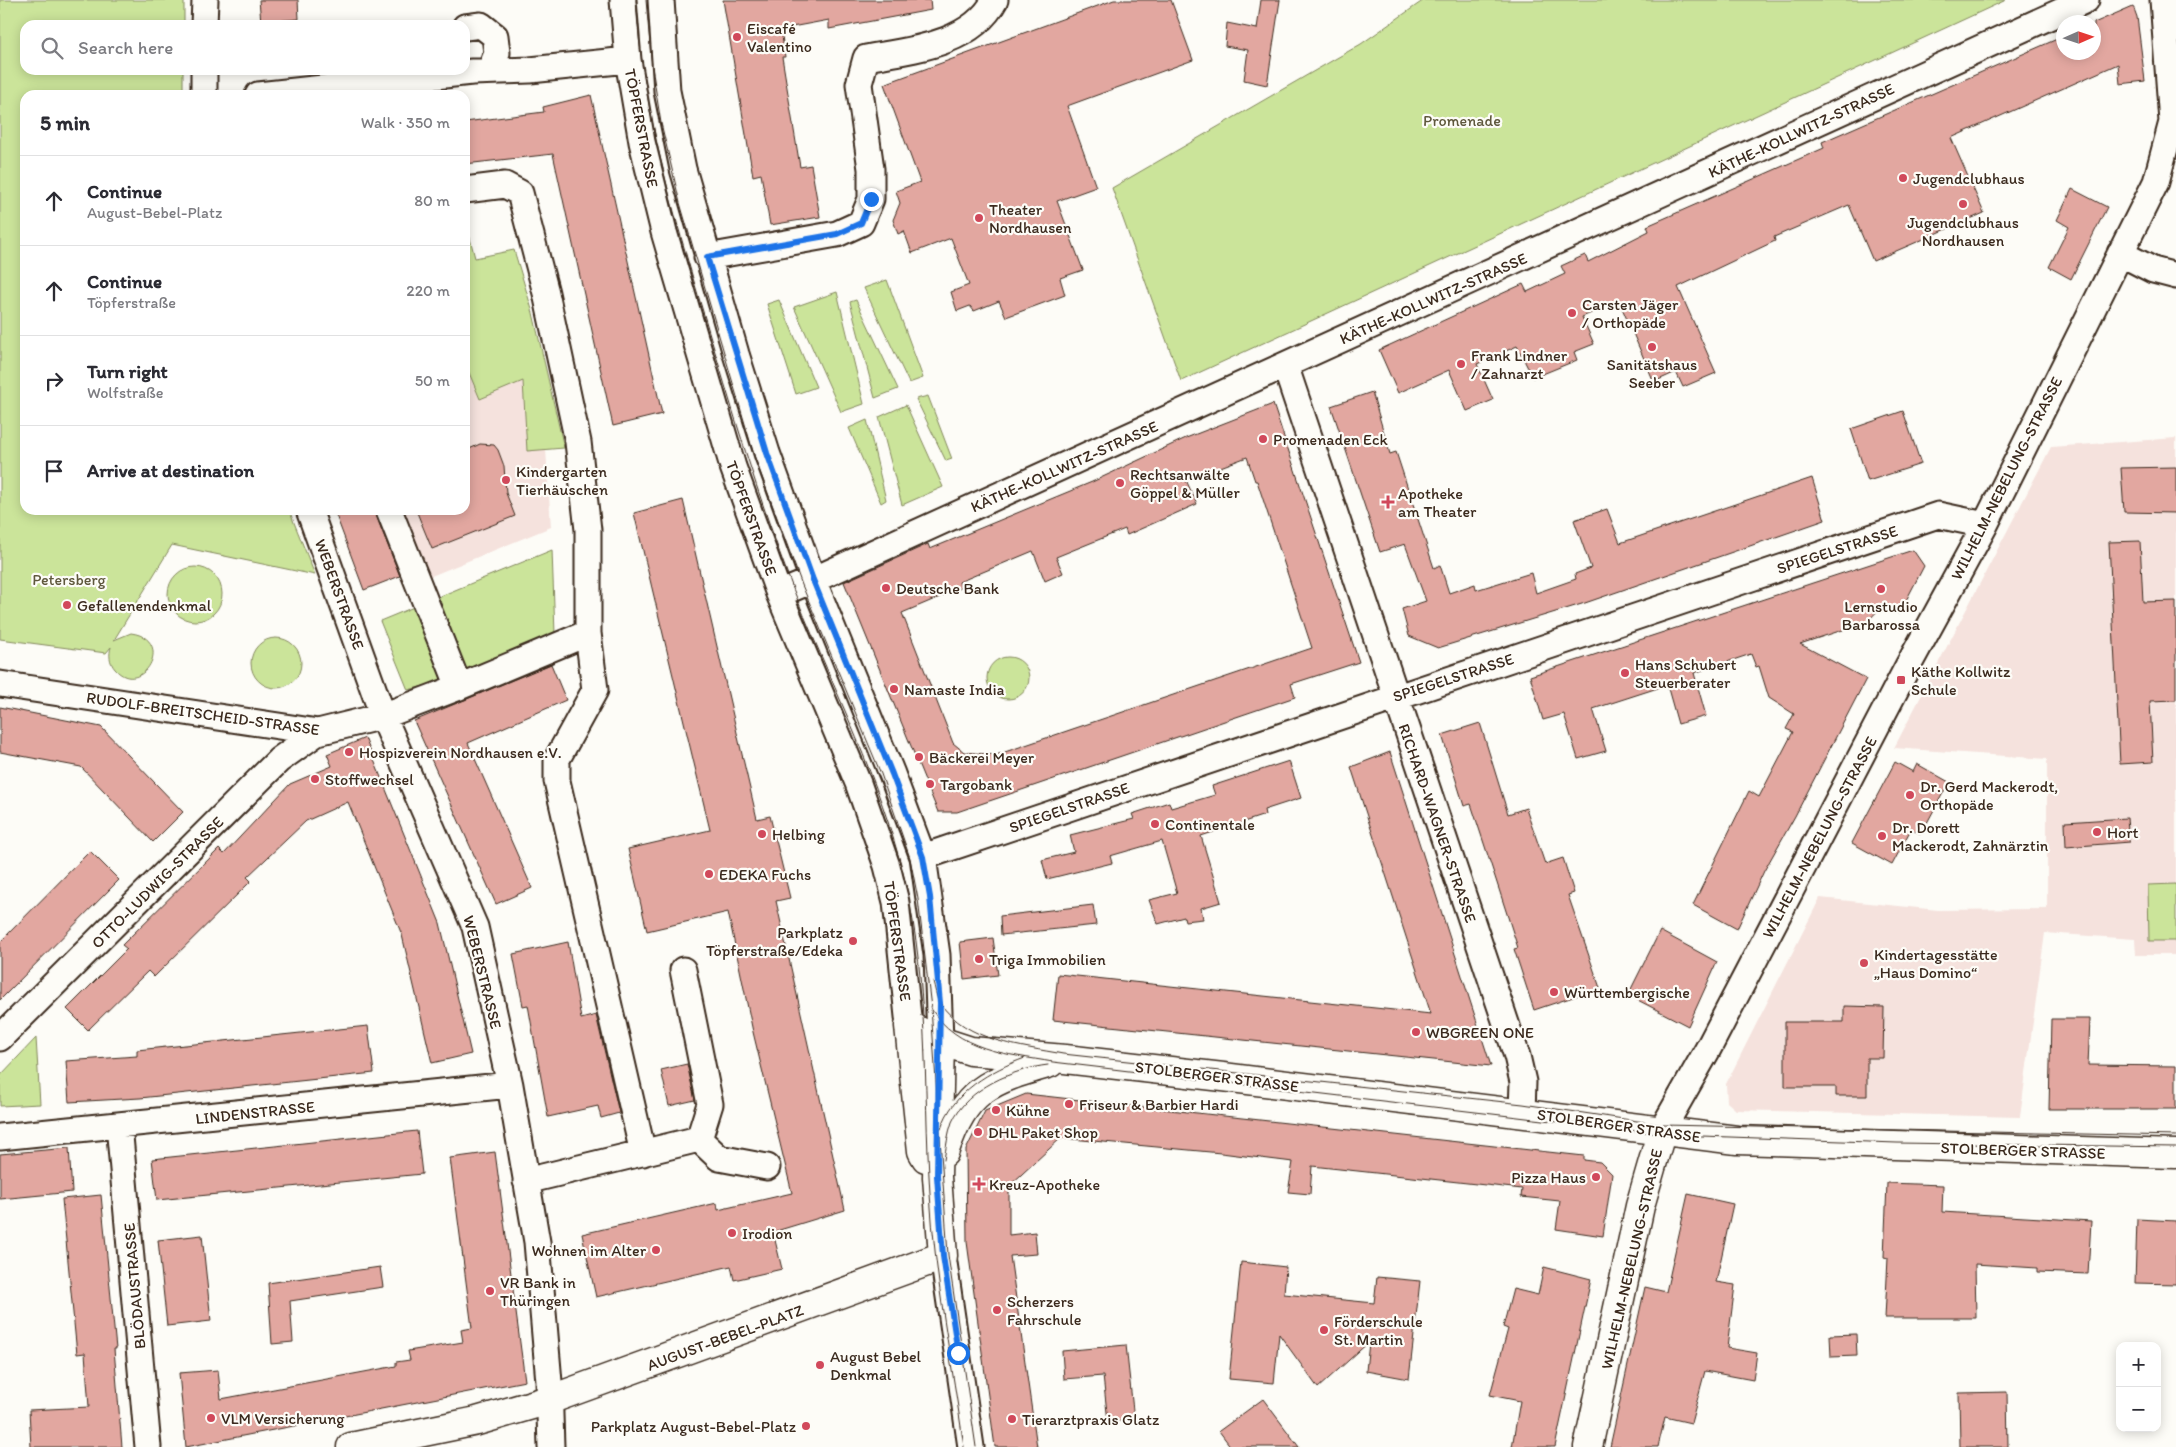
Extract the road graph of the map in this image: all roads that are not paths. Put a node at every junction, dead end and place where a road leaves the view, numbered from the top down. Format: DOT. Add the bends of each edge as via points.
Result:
graph roads {
  1 [pos="205,0"];
  2 [pos="623,0"];
  3 [pos="661,0"];
  4 [pos="995,0"];
  5 [pos="2086,0"];
  6 [pos="2163,0"];
  7 [pos="204,20"];
  8 [pos="470,26"];
  9 [pos="628,60"];
  10 [pos="490,70"];
  11 [pos="470,72"];
  12 [pos="204,75"];
  13 [pos="444,75"];
  14 [pos="204,90"];
  15 [pos="304,90"];
  16 [pos="470,189"];
  17 [pos="2120,253"];
  18 [pos="707,257"];
  19 [pos="2176,276"];
  20 [pos="1285,365"];
  21 [pos="311,515"];
  22 [pos="390,515"];
  23 [pos="1985,525"];
  24 [pos="813,580"];
  25 [pos="779,594"];
  26 [pos="588,634"];
  27 [pos="0,684"];
  28 [pos="459,687"];
  29 [pos="1395,696"];
  30 [pos="383,716"];
  31 [pos="318,732"];
  32 [pos="923,857"];
  33 [pos="683,970"];
  34 [pos="909,1026"];
  35 [pos="0,1038"];
  36 [pos="940,1041"];
  37 [pos="1065,1058"];
  38 [pos="510,1085"];
  39 [pos="1522,1112"];
  40 [pos="118,1125"];
  41 [pos="1662,1130"];
  42 [pos="0,1137"];
  43 [pos="699,1139"];
  44 [pos="643,1153"];
  45 [pos="2176,1154"];
  46 [pos="767,1167"];
  47 [pos="937,1175"];
  48 [pos="526,1181"];
  49 [pos="943,1256"];
  50 [pos="549,1400"];
  51 [pos="148,1447"];
  52 [pos="351,1447"];
  53 [pos="551,1447"];
  54 [pos="971,1447"];
  55 [pos="1588,1447"];
  1 -- 7 [label="street"];
  2 -- 9 [label="street, TÖPFERSTRASSE"];
  3 -- 18 [label="street, TÖPFERSTRASSE" via="667,91 683,169"];
  4 -- 18 [label="street" via="978,19 952,39 924,48 866,58 860,84 871,199 861,223 837,234"];
  5 -- 20 [label="street, KÄTHE-KOLLWITZ-STRASSE"];
  6 -- 17 [label="street, WILHELM-NEBELUNG-STRASSE" via="2172,122 2156,182"];
  8 -- 10 [label="street" via="480,25 495,36 497,54"];
  9 -- 10 [label="street" via="530,70"];
  9 -- 25 [label="street, TÖPFERSTRASSE" via="642,142 669,249 732,467"];
  10 -- 11 [label="street"];
  12 -- 14 [label="street"];
  13 -- 15 [label="street"];
  16 -- 26 [label="street" via="505,185 520,194 546,293 578,442 588,530"];
  17 -- 19 [label="street" via="2153,270"];
  17 -- 23 [label="street, WILHELM-NEBELUNG-STRASSE"];
  18 -- 24 [label="street, TÖPFERSTRASSE" via="767,453"];
  20 -- 24 [label="street, KÄTHE-KOLLWITZ-STRASSE"];
  20 -- 29 [label="street, RICHARD-WAGNER-STRASSE"];
  21 -- 30 [label="street, WEBERSTRASSE"];
  22 -- 28 [label="street"];
  23 -- 29 [label="street, SPIEGELSTRASSE" via="1938,515"];
  23 -- 41 [label="street, WILHELM-NEBELUNG-STRASSE"];
  24 -- 25 [label="street, KÄTHE-KOLLWITZ-STRASSE"];
  24 -- 32 [label="street, TÖPFERSTRASSE"];
  25 -- 34 [label="street, TÖPFERSTRASSE" via="861,790 887,866 896,902"];
  26 -- 28 [label="street, RUDOLF-BREITSCHEID-STRASSE"];
  26 -- 44 [label="street" via="595,690 557,759 557,781"];
  27 -- 31 [label="street, RUDOLF-BREITSCHEID-STRASSE"];
  28 -- 30 [label="street, RUDOLF-BREITSCHEID-STRASSE"];
  29 -- 32 [label="street, SPIEGELSTRASSE"];
  29 -- 39 [label="street, RICHARD-WAGNER-STRASSE" via="1517,1056 1523,1082"];
  30 -- 31 [label="street, RUDOLF-BREITSCHEID-STRASSE"];
  30 -- 38 [label="street, WEBERSTRASSE" via="475,927"];
  31 -- 35 [label="street, OTTO-LUDWIG-STRASSE" via="278,760"];
  32 -- 36 [label="street, TÖPFERSTRASSE" via="937,955"];
  33 -- 43 [label="street" via="710,1104"];
  34 -- 36 [label="main road, STOLBERGER STRASSE"];
  34 -- 47 [label="main road" via="922,1151"];
  36 -- 37 [label="main road, STOLBERGER STRASSE" via="971,1051"];
  36 -- 47 [label="main road"];
  37 -- 39 [label="main road, STOLBERGER STRASSE"];
  37 -- 47 [label="main road, STOLBERGER STRASSE" via="1006,1076 975,1094 955,1122"];
  38 -- 40 [label="street, LINDENSTRASSE"];
  38 -- 48 [label="street, WEBERSTRASSE"];
  39 -- 41 [label="main road, STOLBERGER STRASSE"];
  40 -- 42 [label="street, LINDENSTRASSE"];
  40 -- 51 [label="street, BLÖDAUSTRASSE"];
  41 -- 45 [label="main road, STOLBERGER STRASSE" via="1736,1140"];
  41 -- 55 [label="main road, WILHELM-NEBELUNG-STRASSE" via="1640,1206"];
  43 -- 44 [label="street"];
  43 -- 46 [label="street" via="719,1158"];
  44 -- 48 [label="street"];
  47 -- 49 [label="main road"];
  48 -- 50 [label="street, WEBERSTRASSE" via="537,1242"];
  49 -- 50 [label="main road, AUGUST-BEBEL-PLATZ"];
  49 -- 54 [label="street"];
  50 -- 52 [label="main road, AUGUST-BEBEL-PLATZ" via="477,1420"];
  50 -- 53 [label="street"];
}
